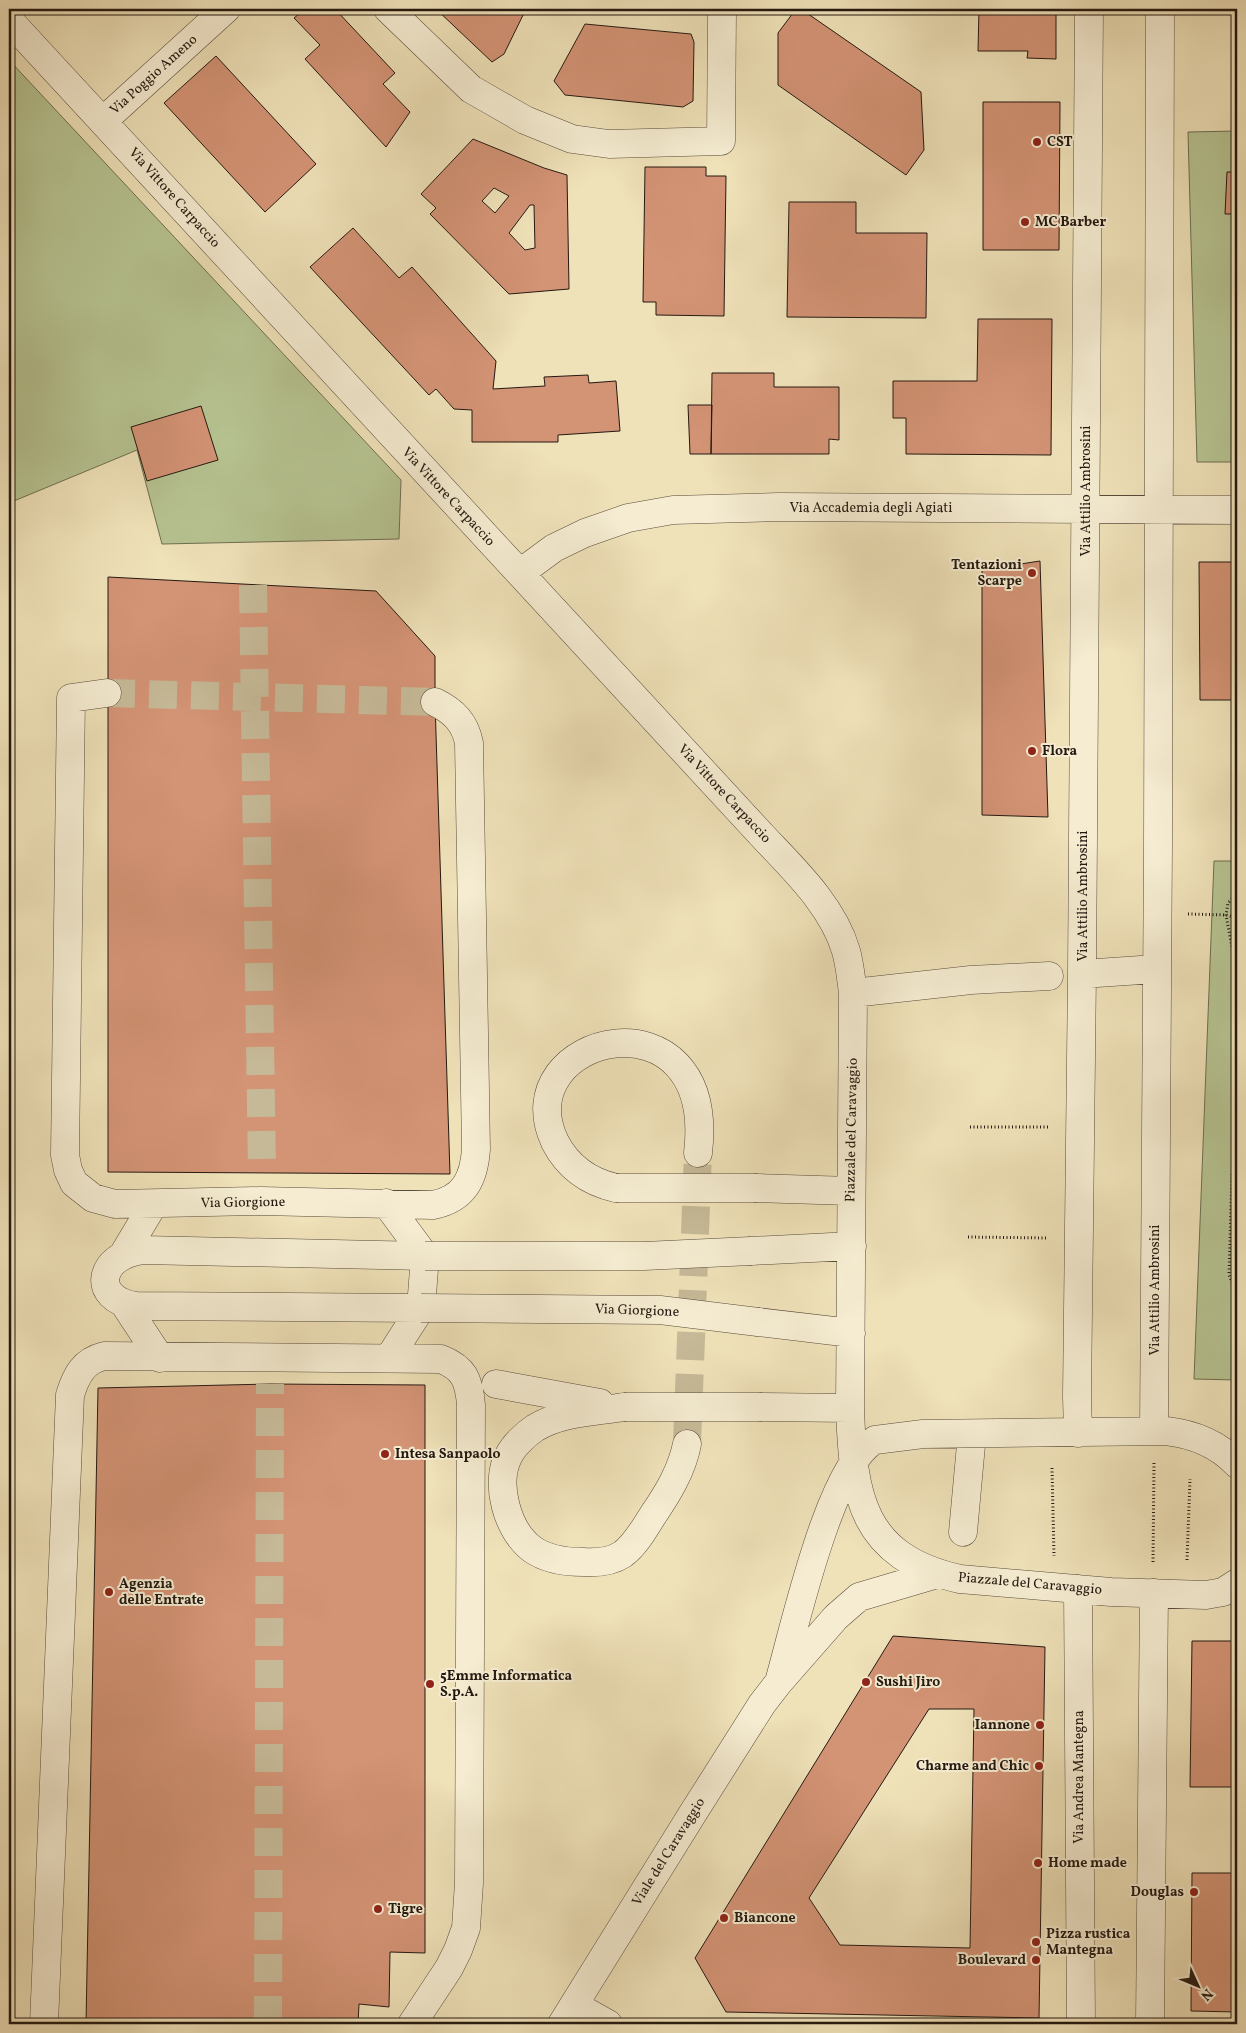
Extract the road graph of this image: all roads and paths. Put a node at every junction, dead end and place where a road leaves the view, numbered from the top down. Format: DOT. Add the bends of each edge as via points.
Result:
graph roads {
  1 [pos="226,9"];
  2 [pos="388,9"];
  3 [pos="722,9"];
  4 [pos="1089,9"];
  5 [pos="1160,9"];
  6 [pos="9,20"];
  7 [pos="103,120"];
  8 [pos="1086,509"];
  9 [pos="1158,510"];
  10 [pos="1237,510"];
  11 [pos="520,573"];
  12 [pos="107,693"];
  13 [pos="435,702"];
  14 [pos="1237,894"];
  15 [pos="1158,911"];
  16 [pos="1226,915"];
  17 [pos="1237,918"];
  18 [pos="1156,969"];
  19 [pos="1082,974"];
  20 [pos="1237,974"];
  21 [pos="1048,976"];
  22 [pos="853,993"];
  23 [pos="970,1127"];
  24 [pos="1053,1128"];
  25 [pos="698,1153"];
  26 [pos="1237,1162"];
  27 [pos="851,1191"];
  28 [pos="386,1203"];
  29 [pos="153,1205"];
  30 [pos="968,1237"];
  31 [pos="1052,1238"];
  32 [pos="852,1246"];
  33 [pos="123,1255"];
  34 [pos="425,1256"];
  35 [pos="1237,1294"];
  36 [pos="125,1305"];
  37 [pos="422,1308"];
  38 [pos="851,1333"];
  39 [pos="160,1358"];
  40 [pos="389,1358"];
  41 [pos="496,1384"];
  42 [pos="624,1407"];
  43 [pos="850,1408"];
  44 [pos="1154,1430"];
  45 [pos="1078,1433"];
  46 [pos="972,1434"];
  47 [pos="687,1444"];
  48 [pos="852,1464"];
  49 [pos="1237,1464"];
  50 [pos="1052,1468"];
  51 [pos="1190,1479"];
  52 [pos="963,1532"];
  53 [pos="1054,1559"];
  54 [pos="1187,1560"];
  55 [pos="937,1574"];
  56 [pos="1237,1583"];
  57 [pos="1078,1589"];
  58 [pos="1154,1593"];
  59 [pos="779,1682"];
  60 [pos="568,2015"];
  61 [pos="44,2024"];
  62 [pos="412,2024"];
  63 [pos="608,2024"];
  64 [pos="1081,2024"];
  65 [pos="1150,2024"];
  1 -- 7 [label="street, Via Poggio Ameno"];
  2 -- 3 [label="street" via="471,89 525,120 572,139 609,144 721,141"];
  4 -- 8 [label="street, Via Attilio Ambrosini"];
  5 -- 9 [label="street, Via Attilio Ambrosini"];
  6 -- 7 [label="street, Via Vittore Carpaccio"];
  7 -- 11 [label="street, Via Vittore Carpaccio"];
  8 -- 9 [label="street, Via Accademia degli Agiati"];
  8 -- 11 [label="street, Via Accademia degli Agiati" via="779,507 673,510 628,518 586,533 554,548"];
  8 -- 19 [label="street, Via Attilio Ambrosini"];
  9 -- 10 [label="street, Via Accademia degli Agiati"];
  9 -- 15 [label="street, Via Attilio Ambrosini"];
  11 -- 22 [label="street, Via Vittore Carpaccio" via="810,890 834,923 846,949"];
  12 -- 29 [label="street, Via Giorgione" via="71,698 65,1155 74,1183 93,1198 115,1204"];
  13 -- 28 [label="street, Via Giorgione" via="455,714 463,724 469,742 475,1160 467,1185 446,1203"];
  14 -- 16 [label="path" via="1228,903"];
  15 -- 16 [label="path"];
  15 -- 18 [label="street, Via Attilio Ambrosini"];
  16 -- 17 [label="path"];
  16 -- 20 [label="path"];
  18 -- 19 [label="street, Via Attilio Ambrosini"];
  18 -- 44 [label="street, Via Attilio Ambrosini"];
  19 -- 45 [label="street, Via Attilio Ambrosini"];
  21 -- 22 [label="street" via="971,980"];
  22 -- 27 [label="street, Piazzale del Caravaggio"];
  23 -- 24 [label="path"];
  25 -- 27 [label="street, bridge" via="701,1128 697,1103 690,1083 678,1065 664,1054 638,1043 609,1043 594,1047 566,1067 554,1083 549,1097 549,1124 560,1152 596,1183 616,1188"];
  26 -- 35 [label="path" via="1232,1174 1229,1275"];
  27 -- 32 [label="street, Piazzale del Caravaggio"];
  28 -- 29 [label="street, Via Giorgione" via="261,1201"];
  28 -- 34 [label="street"];
  29 -- 33 [label="street"];
  30 -- 31 [label="path"];
  32 -- 34 [label="street, bridge" via="644,1256"];
  32 -- 38 [label="street, Piazzale del Caravaggio"];
  33 -- 34 [label="street" via="143,1250"];
  33 -- 36 [label="street" via="112,1263 106,1278 111,1295"];
  34 -- 37 [label="street"];
  36 -- 37 [label="street, Via Giorgione"];
  36 -- 39 [label="street"];
  37 -- 38 [label="street, Via Giorgione, bridge" via="660,1310"];
  37 -- 40 [label="street"];
  38 -- 43 [label="street, Piazzale del Caravaggio"];
  39 -- 40 [label="street"];
  39 -- 61 [label="street" via="95,1358 80,1370 70,1395"];
  40 -- 62 [label="street" via="441,1359 456,1365 470,1391 469,1883 466,1928 449,1968"];
  41 -- 42 [label="street"];
  42 -- 43 [label="street, bridge"];
  42 -- 47 [label="street" via="551,1420 534,1429 508,1455 503,1488 506,1507 512,1524 531,1548 553,1559 580,1562 610,1560 622,1554 634,1544 660,1505 680,1470"];
  43 -- 48 [label="street, Piazzale del Caravaggio"];
  44 -- 45 [label="street"];
  44 -- 49 [label="street" via="1191,1435 1216,1446"];
  44 -- 58 [label="path"];
  45 -- 46 [label="street"];
  46 -- 48 [label="street" via="923,1434 880,1439 869,1444"];
  46 -- 52 [label="street"];
  48 -- 55 [label="street, Piazzale del Caravaggio" via="865,1511 875,1530 904,1558"];
  48 -- 59 [label="street, Viale del Caravaggio" via="833,1499"];
  50 -- 53 [label="path"];
  51 -- 54 [label="path"];
  55 -- 57 [label="street, Piazzale del Caravaggio" via="960,1579"];
  55 -- 59 [label="street, Viale del Caravaggio" via="859,1597"];
  56 -- 58 [label="street, Piazzale del Caravaggio" via="1215,1594"];
  57 -- 58 [label="street, Piazzale del Caravaggio"];
  57 -- 64 [label="street, Via Andrea Mantegna"];
  58 -- 65 [label="street"];
  59 -- 60 [label="street, Viale del Caravaggio" via="698,1804"];
  60 -- 63 [label="street"];
}
